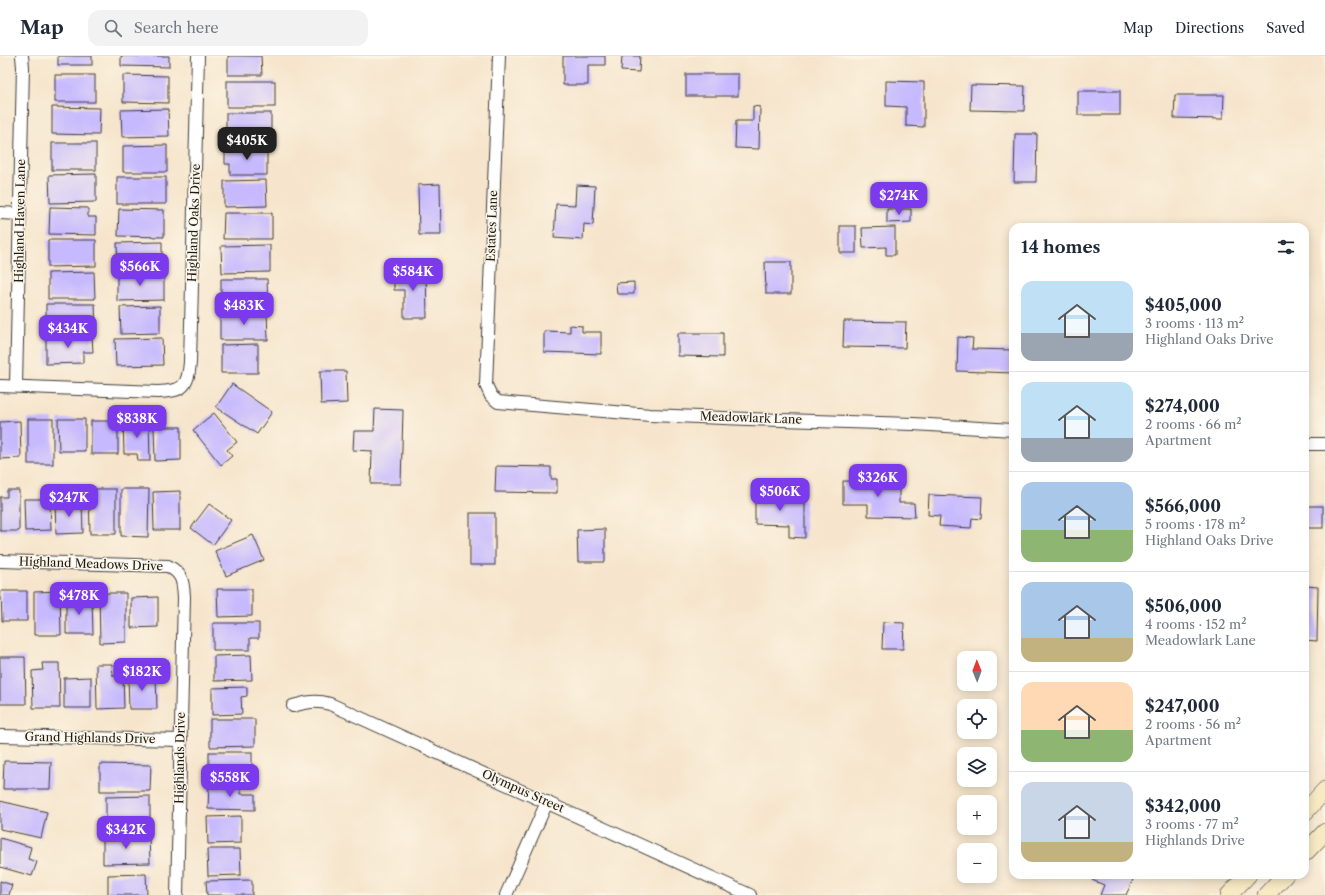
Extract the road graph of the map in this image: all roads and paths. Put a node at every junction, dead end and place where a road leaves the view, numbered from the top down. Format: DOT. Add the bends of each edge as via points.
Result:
graph roads {
  1 [pos="22,56"];
  2 [pos="198,56"];
  3 [pos="499,56"];
  4 [pos="0,214"];
  5 [pos="20,214"];
  6 [pos="0,386"];
  7 [pos="16,386"];
  8 [pos="491,396"];
  9 [pos="1009,430"];
  10 [pos="1309,444"];
  11 [pos="1325,444"];
  12 [pos="0,561"];
  13 [pos="179,574"];
  14 [pos="293,706"];
  15 [pos="0,736"];
  16 [pos="181,740"];
  17 [pos="1325,790"];
  18 [pos="547,802"];
  19 [pos="1309,808"];
  20 [pos="1325,832"];
  21 [pos="1309,849"];
  22 [pos="1244,879"];
  23 [pos="1281,879"];
  24 [pos="177,895"];
  25 [pos="506,895"];
  26 [pos="750,895"];
  27 [pos="1229,895"];
  28 [pos="1266,895"];
  1 -- 5 [label="street, Highland Haven Lane"];
  2 -- 7 [label="street, Highland Oaks Drive" via="189,376 182,387 158,392"];
  3 -- 8 [label="street, Estates Lane" via="486,385"];
  4 -- 5 [label="street"];
  5 -- 7 [label="street, Highland Haven Lane"];
  6 -- 7 [label="street"];
  8 -- 9 [label="street, Meadowlark Lane" via="498,402 650,415"];
  10 -- 11 [label="street"];
  12 -- 13 [label="street, Highland Meadows Drive" via="168,566"];
  13 -- 16 [label="street, Highlands Drive" via="184,585"];
  14 -- 18 [label="street, Olympus Street" via="314,701 330,704"];
  15 -- 16 [label="street, Grand Highlands Drive"];
  16 -- 24 [label="street, Highlands Drive"];
  17 -- 19 [label="main road"];
  18 -- 25 [label="street"];
  18 -- 26 [label="street, Olympus Street"];
  20 -- 21 [label="main road"];
  22 -- 27 [label="main road"];
  23 -- 28 [label="main road"];
}
